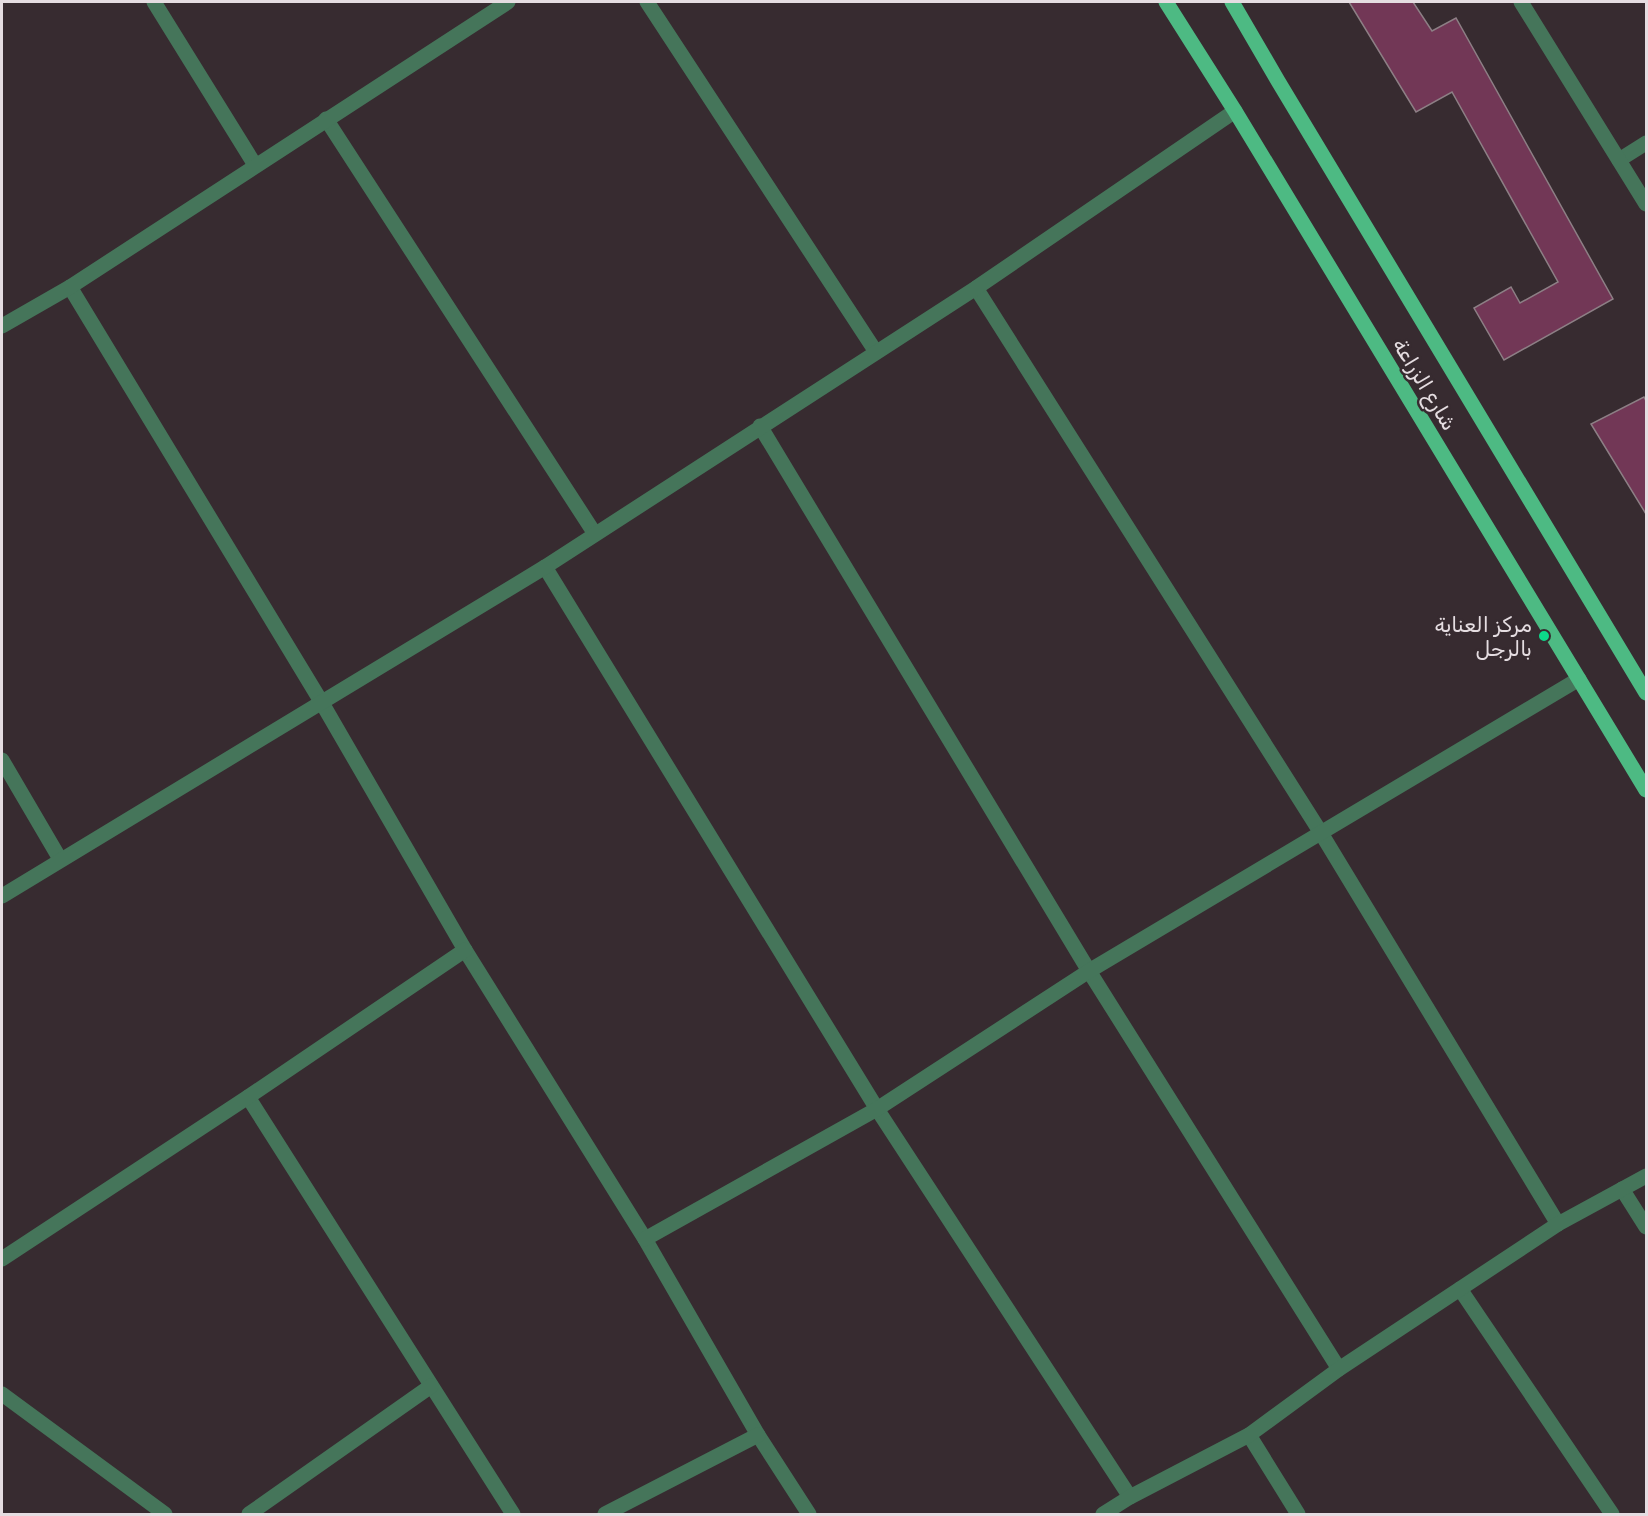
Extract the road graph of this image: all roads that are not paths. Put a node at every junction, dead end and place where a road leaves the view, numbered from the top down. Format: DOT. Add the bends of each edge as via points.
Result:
graph roads {
  1 [pos="154,2"];
  2 [pos="508,2"];
  3 [pos="647,2"];
  4 [pos="1167,2"];
  5 [pos="1232,2"];
  6 [pos="1521,2"];
  7 [pos="1235,111"];
  8 [pos="326,118"];
  9 [pos="1647,143"];
  10 [pos="1619,160"];
  11 [pos="255,165"];
  12 [pos="1647,204"];
  13 [pos="70,287"];
  14 [pos="976,288"];
  15 [pos="2,326"];
  16 [pos="876,352"];
  17 [pos="760,426"];
  18 [pos="595,534"];
  19 [pos="545,567"];
  20 [pos="1579,679"];
  21 [pos="1647,693"];
  22 [pos="322,702"];
  23 [pos="2,760"];
  24 [pos="1647,790"];
  25 [pos="1321,833"];
  26 [pos="60,860"];
  27 [pos="2,896"];
  28 [pos="465,950"];
  29 [pos="1089,971"];
  30 [pos="248,1097"];
  31 [pos="877,1109"];
  32 [pos="1647,1176"];
  33 [pos="1622,1189"];
  34 [pos="1558,1224"];
  35 [pos="1647,1227"];
  36 [pos="645,1239"];
  37 [pos="2,1258"];
  38 [pos="1461,1288"];
  39 [pos="1339,1369"];
  40 [pos="431,1386"];
  41 [pos="2,1394"];
  42 [pos="758,1435"];
  43 [pos="1249,1435"];
  44 [pos="1130,1497"];
  45 [pos="165,1515"];
  46 [pos="249,1515"];
  47 [pos="513,1515"];
  48 [pos="604,1515"];
  49 [pos="809,1515"];
  50 [pos="1103,1515"];
  51 [pos="1298,1515"];
  52 [pos="1612,1515"];
  1 -- 11 [label="street"];
  2 -- 8 [label="street"];
  3 -- 16 [label="street"];
  4 -- 7 [label="main road, شارع الزراعة"];
  5 -- 21 [label="main road, شارع الزراعة"];
  6 -- 10 [label="street"];
  7 -- 14 [label="street"];
  7 -- 20 [label="main road, شارع الزراعة"];
  8 -- 11 [label="street"];
  8 -- 18 [label="street"];
  9 -- 10 [label="street"];
  10 -- 12 [label="street"];
  11 -- 13 [label="street"];
  13 -- 15 [label="street"];
  13 -- 22 [label="street"];
  14 -- 16 [label="street"];
  14 -- 25 [label="street"];
  16 -- 17 [label="street"];
  17 -- 18 [label="street"];
  17 -- 29 [label="street"];
  18 -- 19 [label="street"];
  19 -- 22 [label="street"];
  19 -- 31 [label="street"];
  20 -- 24 [label="main road, شارع الزراعة"];
  20 -- 25 [label="street"];
  22 -- 26 [label="street"];
  22 -- 28 [label="street"];
  23 -- 26 [label="street"];
  25 -- 29 [label="street"];
  25 -- 34 [label="street"];
  26 -- 27 [label="street"];
  28 -- 30 [label="street"];
  28 -- 36 [label="street"];
  29 -- 31 [label="street"];
  29 -- 39 [label="street"];
  30 -- 37 [label="street"];
  30 -- 40 [label="street"];
  31 -- 36 [label="street"];
  31 -- 44 [label="street"];
  32 -- 33 [label="street"];
  33 -- 34 [label="street"];
  33 -- 35 [label="street"];
  34 -- 38 [label="street"];
  36 -- 42 [label="street"];
  38 -- 39 [label="street"];
  38 -- 52 [label="street"];
  39 -- 43 [label="street"];
  40 -- 46 [label="street"];
  40 -- 47 [label="street"];
  41 -- 45 [label="street"];
  42 -- 48 [label="street"];
  42 -- 49 [label="street"];
  43 -- 44 [label="street"];
  43 -- 51 [label="street"];
  44 -- 50 [label="street"];
}
